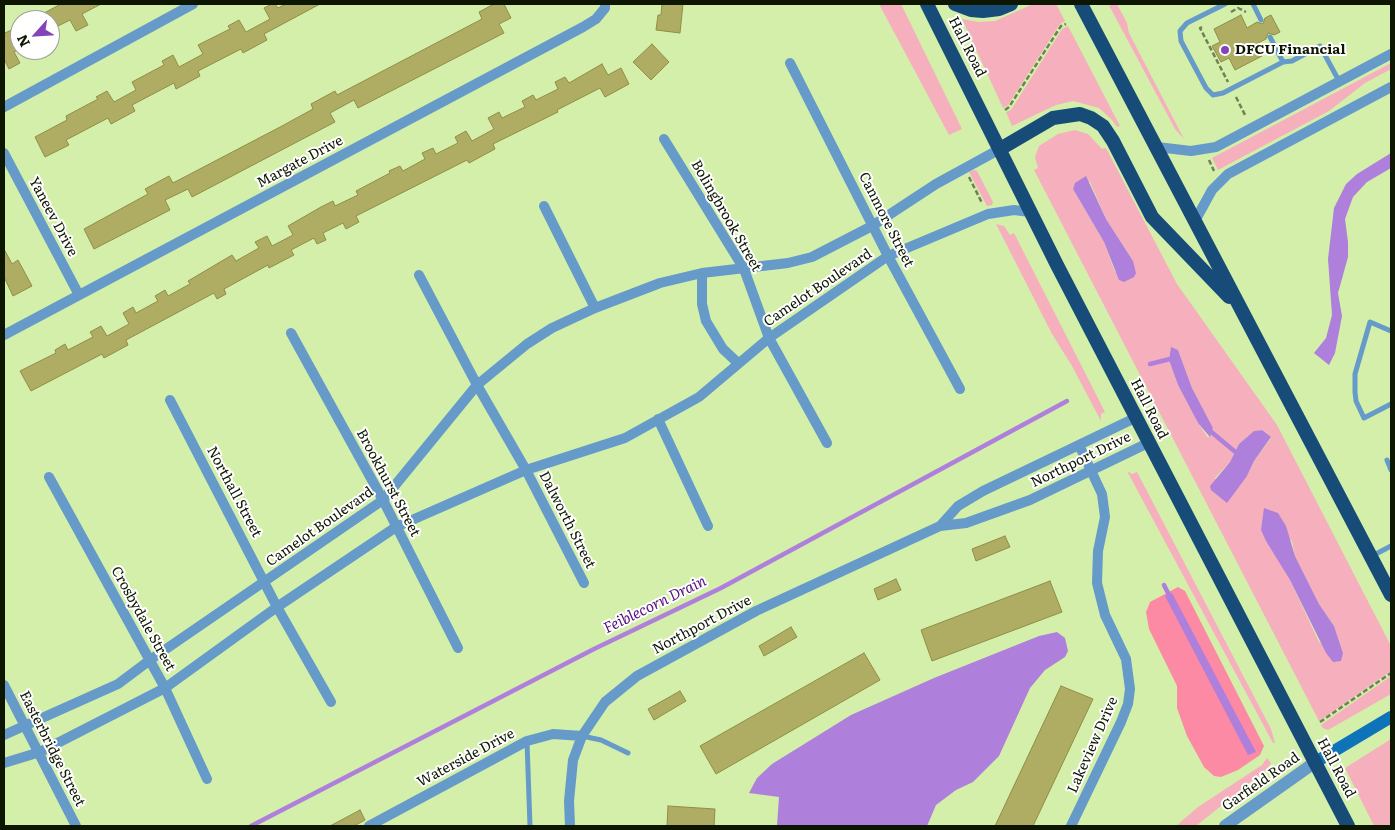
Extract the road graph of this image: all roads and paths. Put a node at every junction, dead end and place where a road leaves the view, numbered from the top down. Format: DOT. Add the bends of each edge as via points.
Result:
graph roads {
  1 [pos="193,4"];
  2 [pos="927,4"];
  3 [pos="955,4"];
  4 [pos="1011,4"];
  5 [pos="1081,4"];
  6 [pos="1225,4"];
  7 [pos="1253,4"];
  8 [pos="605,6"];
  9 [pos="1249,14"];
  10 [pos="1223,16"];
  11 [pos="1261,20"];
  12 [pos="1066,24"];
  13 [pos="1208,24"];
  14 [pos="1270,37"];
  15 [pos="1391,54"];
  16 [pos="1283,62"];
  17 [pos="790,63"];
  18 [pos="1339,82"];
  19 [pos="1228,83"];
  20 [pos="1391,87"];
  21 [pos="1236,96"];
  22 [pos="4,106"];
  23 [pos="1004,110"];
  24 [pos="1245,114"];
  25 [pos="664,139"];
  26 [pos="1157,147"];
  27 [pos="1000,149"];
  28 [pos="4,153"];
  29 [pos="1209,159"];
  30 [pos="1215,172"];
  31 [pos="967,174"];
  32 [pos="544,206"];
  33 [pos="984,207"];
  34 [pos="1030,212"];
  35 [pos="1195,221"];
  36 [pos="872,226"];
  37 [pos="888,256"];
  38 [pos="744,269"];
  39 [pos="702,273"];
  40 [pos="419,275"];
  41 [pos="79,295"];
  42 [pos="595,308"];
  43 [pos="1240,309"];
  44 [pos="1391,331"];
  45 [pos="291,333"];
  46 [pos="4,335"];
  47 [pos="769,338"];
  48 [pos="738,363"];
  49 [pos="477,385"];
  50 [pos="960,389"];
  51 [pos="170,400"];
  52 [pos="1391,404"];
  53 [pos="1135,418"];
  54 [pos="658,419"];
  55 [pos="827,443"];
  56 [pos="1148,443"];
  57 [pos="1079,445"];
  58 [pos="1387,460"];
  59 [pos="526,470"];
  60 [pos="1391,470"];
  61 [pos="1092,471"];
  62 [pos="49,476"];
  63 [pos="383,500"];
  64 [pos="708,526"];
  65 [pos="940,526"];
  66 [pos="396,527"];
  67 [pos="1391,546"];
  68 [pos="1371,556"];
  69 [pos="266,582"];
  70 [pos="584,583"];
  71 [pos="1391,595"];
  72 [pos="277,607"];
  73 [pos="458,648"];
  74 [pos="150,660"];
  75 [pos="1391,673"];
  76 [pos="4,685"];
  77 [pos="166,688"];
  78 [pos="331,702"];
  79 [pos="1391,717"];
  80 [pos="1320,722"];
  81 [pos="25,726"];
  82 [pos="4,735"];
  83 [pos="582,736"];
  84 [pos="527,741"];
  85 [pos="40,752"];
  86 [pos="628,753"];
  87 [pos="4,763"];
  88 [pos="1314,763"];
  89 [pos="207,779"];
  90 [pos="76,826"];
  91 [pos="369,826"];
  92 [pos="530,826"];
  93 [pos="570,826"];
  94 [pos="1072,826"];
  95 [pos="1225,826"];
  96 [pos="1348,826"];
  1 -- 22 [label="street"];
  2 -- 27 [label="highway, Hall Road"];
  3 -- 4 [label="highway" via="983,11"];
  5 -- 26 [label="highway"];
  6 -- 16 [label="lane" via="1187,23 1180,31 1181,41 1213,95"];
  7 -- 11 [label="lane"];
  8 -- 41 [label="street, Margate Drive" via="596,19 583,27"];
  9 -- 10 [label="path" via="1238,8"];
  12 -- 23 [label="path" via="1061,26"];
  13 -- 19 [label="path" via="1200,28"];
  14 -- 16 [label="lane"];
  15 -- 18 [label="street"];
  16 -- 18 [label="lane" via="1320,46"];
  17 -- 36 [label="street, Canmore Street"];
  18 -- 26 [label="street" via="1216,147 1191,150"];
  20 -- 35 [label="street" via="1228,174 1212,190"];
  21 -- 24 [label="path"];
  25 -- 38 [label="street, Bolingbrook Street"];
  26 -- 35 [label="highway"];
  27 -- 34 [label="highway, Hall Road"];
  27 -- 36 [label="street, Camelot Boulevard" via="936,184"];
  27 -- 43 [label="highway" via="1053,118 1066,115 1080,114 1103,126 1152,217"];
  28 -- 41 [label="street, Yaneev Drive"];
  29 -- 30 [label="path"];
  31 -- 33 [label="path"];
  32 -- 42 [label="street"];
  34 -- 37 [label="street, Camelot Boulevard" via="1014,210 988,214"];
  34 -- 53 [label="highway, Hall Road"];
  35 -- 43 [label="highway"];
  36 -- 37 [label="street, Canmore Street"];
  36 -- 38 [label="street, Camelot Boulevard" via="812,257"];
  37 -- 47 [label="street, Camelot Boulevard"];
  37 -- 50 [label="street, Canmore Street"];
  38 -- 39 [label="street, Camelot Boulevard"];
  38 -- 47 [label="street, Bolingbrook Street"];
  39 -- 42 [label="street, Camelot Boulevard" via="660,283"];
  39 -- 48 [label="street" via="702,304 706,321 718,342"];
  40 -- 49 [label="street"];
  41 -- 46 [label="street, Margate Drive"];
  42 -- 49 [label="street, Camelot Boulevard" via="527,344"];
  43 -- 68 [label="highway"];
  44 -- 52 [label="lane" via="1370,322 1355,374 1356,401 1364,418"];
  45 -- 63 [label="street, Brookhurst Street"];
  47 -- 48 [label="street, Camelot Boulevard"];
  47 -- 55 [label="street, Bolingbrook Street"];
  48 -- 54 [label="street, Camelot Boulevard" via="699,397"];
  49 -- 59 [label="street"];
  49 -- 63 [label="street, Camelot Boulevard"];
  51 -- 69 [label="street, Northall Street"];
  53 -- 56 [label="highway, Hall Road"];
  53 -- 57 [label="street, Northport Drive"];
  54 -- 59 [label="street, Camelot Boulevard" via="625,438"];
  54 -- 64 [label="street"];
  56 -- 61 [label="street, Northport Drive"];
  56 -- 88 [label="highway, Hall Road"];
  57 -- 61 [label="street, Lakeview Drive"];
  57 -- 65 [label="street, Northport Drive" via="983,491 958,506"];
  58 -- 60 [label="lane"];
  59 -- 66 [label="street, Camelot Boulevard"];
  59 -- 70 [label="street, Dalworth Street"];
  61 -- 65 [label="street, Northport Drive" via="1002,511 966,523"];
  61 -- 94 [label="street, Lakeview Drive" via="1104,506 1097,567 1099,592 1105,615 1126,659 1130,689 1128,704"];
  62 -- 74 [label="street, Crosbydale Street"];
  63 -- 66 [label="street, Brookhurst Street"];
  63 -- 69 [label="street, Camelot Boulevard"];
  65 -- 83 [label="street, Northport Drive" via="756,611 637,676 605,702"];
  66 -- 72 [label="street, Camelot Boulevard"];
  66 -- 73 [label="street, Brookhurst Street"];
  67 -- 68 [label="lane"];
  68 -- 71 [label="highway"];
  69 -- 72 [label="street, Northall Street"];
  69 -- 74 [label="street, Camelot Boulevard"];
  72 -- 77 [label="street, Camelot Boulevard"];
  72 -- 78 [label="street, Northall Street"];
  74 -- 77 [label="street, Crosbydale Street"];
  74 -- 81 [label="street, Camelot Boulevard" via="118,684"];
  75 -- 80 [label="path"];
  76 -- 81 [label="street, Easterbridge Street"];
  77 -- 85 [label="street, Camelot Boulevard"];
  77 -- 89 [label="street, Crosbydale Street"];
  79 -- 88 [label="main road, Garfield Road"];
  81 -- 82 [label="street, Camelot Boulevard"];
  81 -- 85 [label="street, Easterbridge Street"];
  83 -- 84 [label="street, Waterside Drive" via="553,734"];
  83 -- 86 [label="lane" via="601,740"];
  83 -- 93 [label="street, Northport Drive" via="573,760 568,801"];
  84 -- 91 [label="street, Waterside Drive"];
  84 -- 92 [label="lane"];
  85 -- 87 [label="street, Camelot Boulevard"];
  85 -- 90 [label="street, Easterbridge Street"];
  88 -- 95 [label="street, Garfield Road"];
  88 -- 96 [label="highway, Hall Road"];
}
